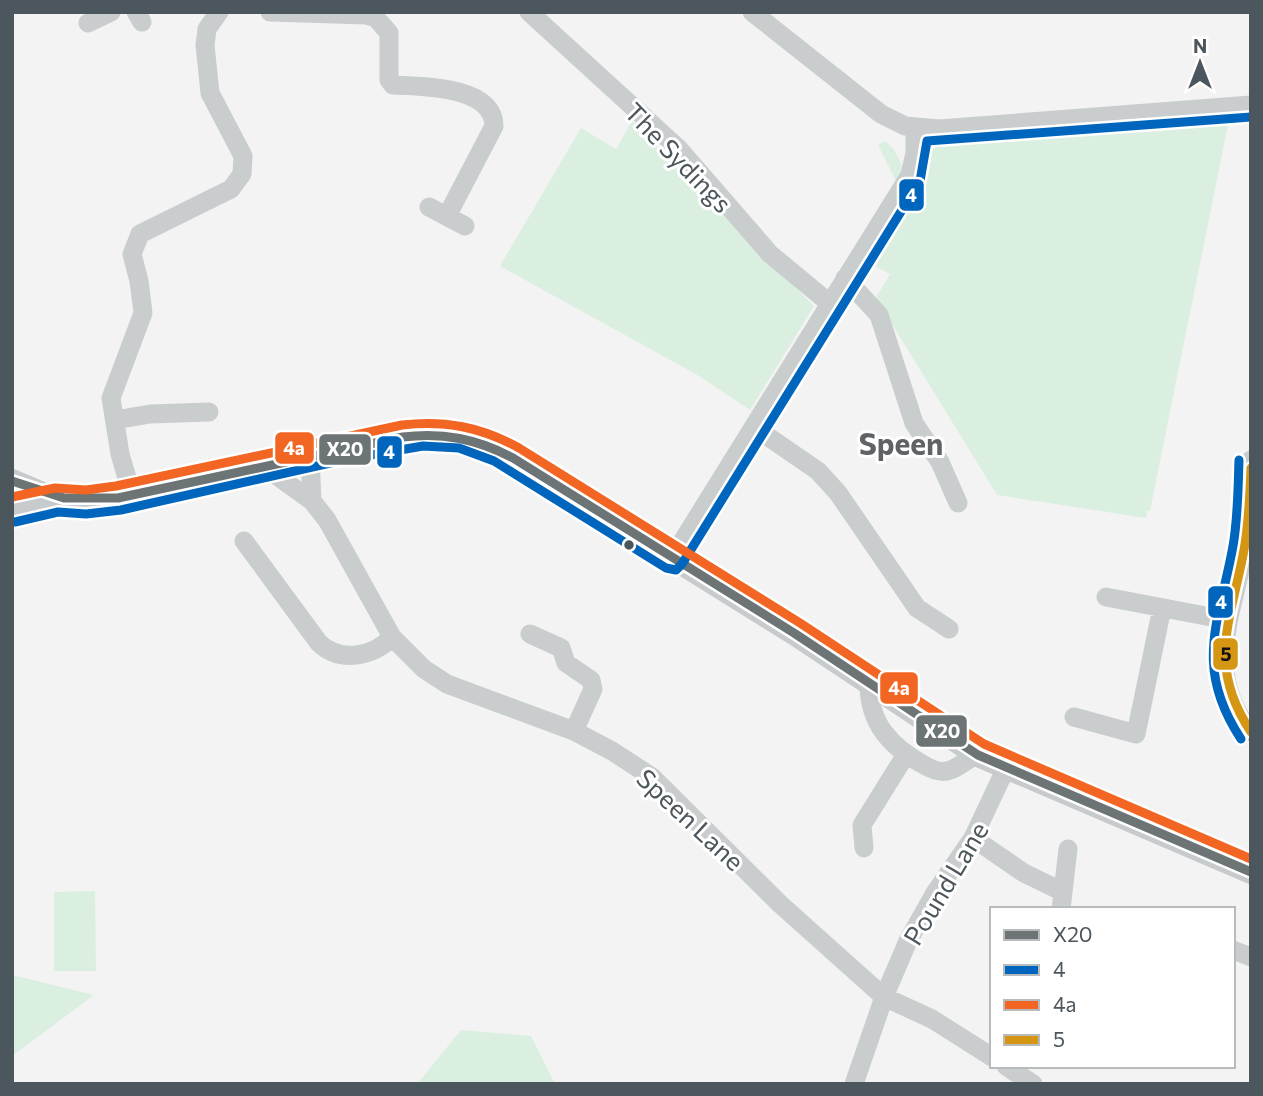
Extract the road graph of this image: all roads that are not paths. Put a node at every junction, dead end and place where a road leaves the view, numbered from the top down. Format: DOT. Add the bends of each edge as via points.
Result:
graph roads {
  1 [pos="111,12"];
  2 [pos="219,12"];
  3 [pos="270,12"];
  4 [pos="529,12"];
  5 [pos="752,12"];
  6 [pos="88,23"];
  7 [pos="1251,104"];
  8 [pos="915,128"];
  9 [pos="429,207"];
  10 [pos="447,216"];
  11 [pos="465,226"];
  12 [pos="845,278"];
  13 [pos="828,302"];
  14 [pos="209,412"];
  15 [pos="115,420"];
  16 [pos="754,428"];
  17 [pos="310,456"];
  18 [pos="1251,460"];
  19 [pos="262,465"];
  20 [pos="12,481"];
  21 [pos="132,495"];
  22 [pos="57,500"];
  23 [pos="312,502"];
  24 [pos="958,503"];
  25 [pos="12,510"];
  26 [pos="244,541"];
  27 [pos="672,558"];
  28 [pos="1245,580"];
  29 [pos="1106,597"];
  30 [pos="1162,608"];
  31 [pos="1227,620"];
  32 [pos="949,629"];
  33 [pos="530,634"];
  34 [pos="392,637"];
  35 [pos="870,684"];
  36 [pos="1074,718"];
  37 [pos="574,731"];
  38 [pos="1251,732"];
  39 [pos="978,755"];
  40 [pos="905,756"];
  41 [pos="1006,768"];
  42 [pos="973,838"];
  43 [pos="864,848"];
  44 [pos="1068,849"];
  45 [pos="1251,872"];
  46 [pos="1062,900"];
  47 [pos="884,997"];
  48 [pos="990,1056"];
  49 [pos="1009,1068"];
  50 [pos="854,1084"];
  51 [pos="1033,1084"];
  1 -- 6 [label="street"];
  2 -- 15 [label="street" via="207,29 205,45 210,93 243,156 242,174 231,189 140,234 132,254 143,313 111,398"];
  3 -- 10 [label="street" via="376,18 389,33 389,80 393,85 438,86 486,106 494,116 494,126"];
  4 -- 13 [label="street, The Sydings" via="679,149 769,254"];
  5 -- 8 [label="street" via="881,114"];
  7 -- 8 [label="street"];
  8 -- 12 [label="street" via="910,175"];
  9 -- 10 [label="street"];
  10 -- 11 [label="street"];
  12 -- 13 [label="street"];
  12 -- 24 [label="street" via="879,315 914,423 940,462"];
  13 -- 16 [label="street"];
  14 -- 15 [label="street"];
  15 -- 21 [label="street"];
  16 -- 27 [label="street"];
  16 -- 32 [label="street" via="818,471 838,494 913,615"];
  17 -- 19 [label="main road"];
  17 -- 23 [label="street"];
  17 -- 27 [label="main road" via="422,434 475,439"];
  18 -- 28 [label="street"];
  19 -- 21 [label="main road"];
  19 -- 23 [label="street, Speen Lane"];
  20 -- 22 [label="main road"];
  21 -- 22 [label="main road" via="86,502"];
  22 -- 25 [label="main road"];
  23 -- 34 [label="street, Speen Lane" via="327,520"];
  26 -- 34 [label="street" via="329,659 382,647"];
  27 -- 35 [label="main road"];
  28 -- 31 [label="street"];
  29 -- 30 [label="street"];
  30 -- 31 [label="street"];
  30 -- 36 [label="street" via="1136,734"];
  31 -- 38 [label="street" via="1227,686 1240,719"];
  33 -- 37 [label="street" via="561,648 566,663 591,680 593,690"];
  34 -- 37 [label="street, Speen Lane" via="424,669 447,684"];
  35 -- 39 [label="main road"];
  35 -- 40 [label="street" via="869,703 884,735"];
  37 -- 47 [label="street, Speen Lane" via="652,777 780,904"];
  39 -- 40 [label="street" via="950,771 935,771"];
  39 -- 41 [label="main road"];
  40 -- 43 [label="street" via="862,825"];
  41 -- 42 [label="street, Pound Lane"];
  41 -- 45 [label="main road"];
  42 -- 46 [label="street"];
  42 -- 47 [label="street, Pound Lane" via="908,941"];
  44 -- 46 [label="street"];
  47 -- 48 [label="street, Speen Lane" via="932,1019"];
  47 -- 50 [label="street, Pound Lane"];
  49 -- 51 [label="street"];
}
